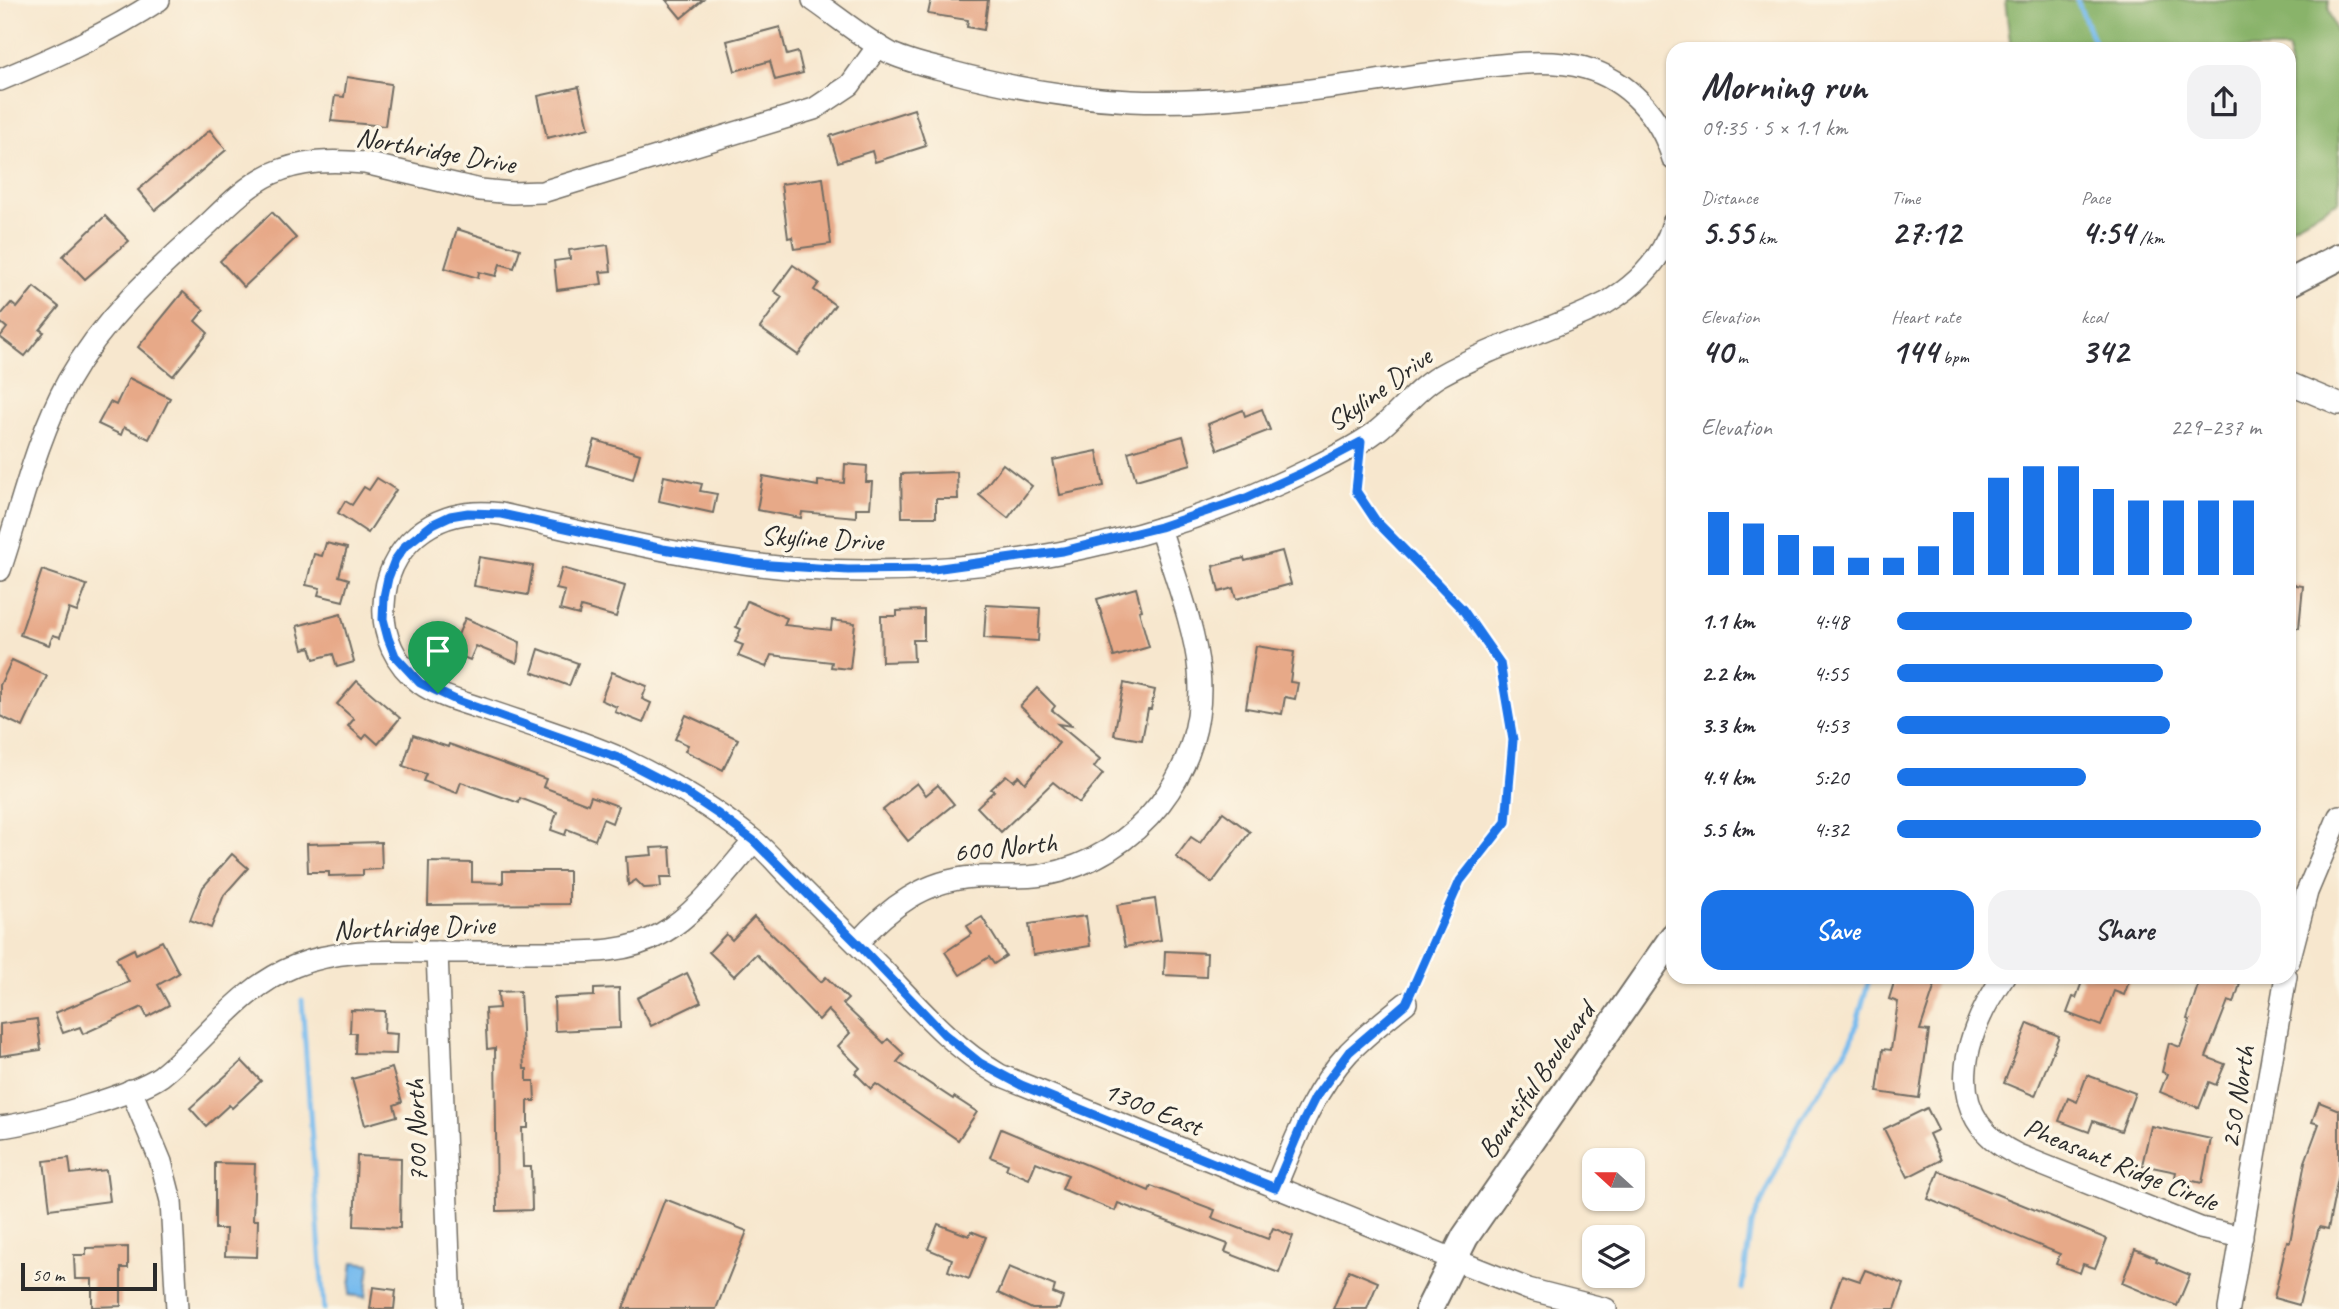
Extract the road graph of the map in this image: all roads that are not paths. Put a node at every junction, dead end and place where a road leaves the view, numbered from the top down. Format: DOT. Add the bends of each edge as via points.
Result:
graph roads {
  1 [pos="159,0"];
  2 [pos="813,0"];
  3 [pos="878,46"];
  4 [pos="0,80"];
  5 [pos="1666,138"];
  6 [pos="1666,241"];
  7 [pos="2339,257"];
  8 [pos="2296,280"];
  9 [pos="2296,386"];
  10 [pos="2339,404"];
  11 [pos="1160,527"];
  12 [pos="0,570"];
  13 [pos="2339,816"];
  14 [pos="754,841"];
  15 [pos="2296,934"];
  16 [pos="857,943"];
  17 [pos="1666,947"];
  18 [pos="437,952"];
  19 [pos="2000,984"];
  20 [pos="2285,984"];
  21 [pos="1406,1003"];
  22 [pos="131,1090"];
  23 [pos="0,1127"];
  24 [pos="1275,1188"];
  25 [pos="2242,1237"];
  26 [pos="1452,1259"];
  27 [pos="177,1309"];
  28 [pos="451,1309"];
  29 [pos="1429,1309"];
  30 [pos="1606,1309"];
  31 [pos="2229,1309"];
  1 -- 4 [label="street" via="74,48"];
  2 -- 3 [label="street"];
  3 -- 5 [label="street" via="912,61 986,81 1041,92 1135,101 1206,100 1468,69 1568,64 1598,72 1628,90"];
  3 -- 12 [label="street, Northridge Drive" via="850,85 814,109 557,188 497,192 344,162 307,164 270,175 238,197 151,276 84,354 43,438"];
  6 -- 11 [label="street, Skyline Drive" via="1622,294 1437,378 1361,442 1246,498"];
  7 -- 8 [label="main road"];
  9 -- 10 [label="street"];
  11 -- 14 [label="street, Skyline Drive" via="1019,559 934,569 802,569 744,562 484,512 450,516 405,546 388,578 383,619 395,656 420,683 621,759 685,792"];
  11 -- 16 [label="street, 600 North" via="1195,649 1200,695 1192,746 1156,811 1118,845 1079,866 1039,876 974,877 931,886 892,908"];
  13 -- 15 [label="street" via="2307,891"];
  14 -- 16 [label="street, 1300 East"];
  14 -- 18 [label="street, Northridge Drive" via="683,919 640,943 580,952"];
  16 -- 24 [label="street, 1300 East" via="952,1042 1000,1075"];
  17 -- 26 [label="main road, Bountiful Boulevard"];
  18 -- 22 [label="street, Northridge Drive" via="363,951 292,967 248,993 159,1077"];
  18 -- 28 [label="street, 700 North"];
  19 -- 25 [label="street, Pheasant Ridge Circle" via="1985,1010 1965,1069 1968,1100 1983,1129 2018,1155 2200,1228"];
  20 -- 25 [label="street, 250 North"];
  21 -- 24 [label="street" via="1330,1075 1303,1122"];
  22 -- 23 [label="street, Northridge Drive"];
  22 -- 27 [label="street" via="171,1201"];
  24 -- 26 [label="street, 1300 East"];
  25 -- 31 [label="street, 250 North"];
  26 -- 29 [label="main road, Bountiful Boulevard"];
  26 -- 30 [label="street, 1300 East" via="1528,1289"];
}
